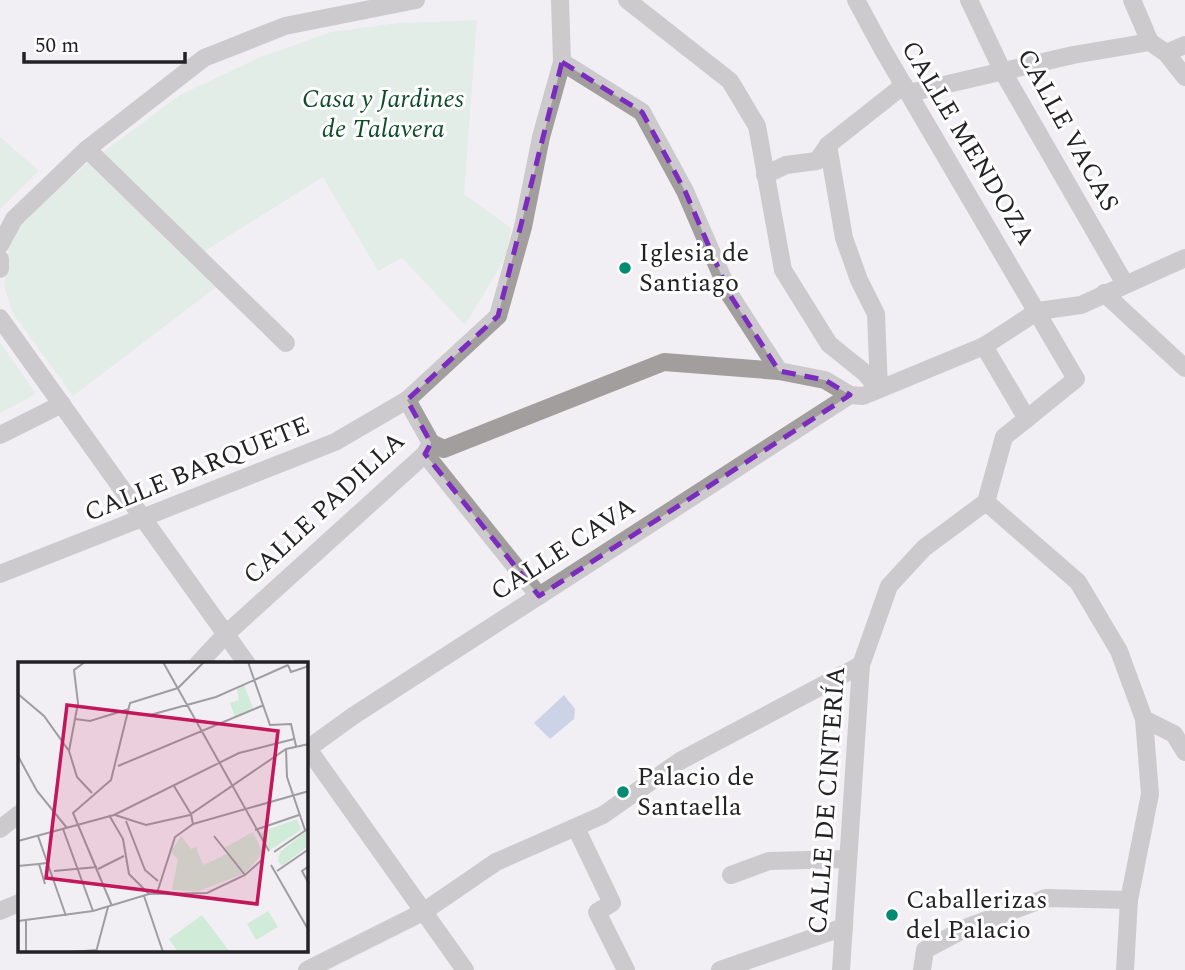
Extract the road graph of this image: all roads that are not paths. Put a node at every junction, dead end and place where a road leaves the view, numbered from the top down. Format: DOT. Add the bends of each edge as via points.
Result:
graph roads {
  1 [pos="416,0"];
  2 [pos="560,0"];
  3 [pos="627,0"];
  4 [pos="856,0"];
  5 [pos="969,0"];
  6 [pos="1132,0"];
  7 [pos="1150,42"];
  8 [pos="1185,45"];
  9 [pos="1166,53"];
  10 [pos="562,62"];
  11 [pos="1003,72"];
  12 [pos="1185,77"];
  13 [pos="907,89"];
  14 [pos="828,145"];
  15 [pos="87,149"];
  16 [pos="765,175"];
  17 [pos="7,222"];
  18 [pos="0,245"];
  19 [pos="0,258"];
  20 [pos="1185,258"];
  21 [pos="0,269"];
  22 [pos="1125,284"];
  23 [pos="1104,293"];
  24 [pos="1038,311"];
  25 [pos="0,317"];
  26 [pos="286,343"];
  27 [pos="984,346"];
  28 [pos="1185,368"];
  29 [pos="779,371"];
  30 [pos="879,389"];
  31 [pos="850,396"];
  32 [pos="407,400"];
  33 [pos="62,404"];
  34 [pos="1027,419"];
  35 [pos="0,435"];
  36 [pos="428,449"];
  37 [pos="986,502"];
  38 [pos="144,519"];
  39 [pos="0,575"];
  40 [pos="539,596"];
  41 [pos="226,634"];
  42 [pos="200,662"];
  43 [pos="246,662"];
  44 [pos="861,665"];
  45 [pos="1144,719"];
  46 [pos="308,747"];
  47 [pos="308,749"];
  48 [pos="1185,752"];
  49 [pos="18,815"];
  50 [pos="576,828"];
  51 [pos="0,829"];
  52 [pos="847,859"];
  53 [pos="731,875"];
  54 [pos="1129,900"];
  55 [pos="18,903"];
  56 [pos="0,911"];
  57 [pos="423,912"];
  58 [pos="844,927"];
  59 [pos="307,970"];
  60 [pos="465,970"];
  61 [pos="626,970"];
  62 [pos="721,970"];
  63 [pos="841,970"];
  64 [pos="922,970"];
  65 [pos="1125,970"];
  1 -- 15 [label="street" via="285,26 204,58"];
  2 -- 10 [label="street, CALLE PADILLA"];
  3 -- 16 [label="street" via="730,80 757,126"];
  4 -- 13 [label="street, CALLE MENDOZA"];
  5 -- 11 [label="street, CALLE VACAS"];
  6 -- 7 [label="street"];
  7 -- 9 [label="street"];
  7 -- 11 [label="street"];
  8 -- 9 [label="street"];
  9 -- 12 [label="street"];
  10 -- 29 [label="street" via="642,112 685,191 730,295"];
  10 -- 32 [label="street, CALLE PADILLA" via="498,316"];
  11 -- 13 [label="street"];
  11 -- 22 [label="street, CALLE VACAS"];
  13 -- 14 [label="street"];
  13 -- 24 [label="street, CALLE MENDOZA"];
  14 -- 16 [label="street" via="817,161 786,165"];
  14 -- 30 [label="street" via="844,239 876,314"];
  15 -- 17 [label="street"];
  15 -- 26 [label="street"];
  16 -- 30 [label="street" via="783,270 829,344"];
  17 -- 18 [label="street"];
  19 -- 21 [label="street"];
  20 -- 22 [label="street"];
  22 -- 23 [label="street"];
  23 -- 24 [label="street" via="1081,305"];
  23 -- 28 [label="street"];
  24 -- 27 [label="street, CALLE CAVA"];
  24 -- 34 [label="street" via="1076,379"];
  25 -- 33 [label="street"];
  27 -- 30 [label="street, CALLE CAVA"];
  27 -- 34 [label="street"];
  29 -- 31 [label="street" via="825,380"];
  29 -- 36 [label="street" via="664,362 444,449"];
  30 -- 31 [label="street, CALLE CAVA"];
  31 -- 40 [label="street, CALLE CAVA"];
  32 -- 36 [label="street, CALLE PADILLA"];
  32 -- 38 [label="street, CALLE BARQUETE" via="335,442"];
  33 -- 35 [label="street"];
  33 -- 38 [label="street"];
  34 -- 37 [label="street" via="1004,437"];
  36 -- 40 [label="street"];
  36 -- 41 [label="street, CALLE PADILLA"];
  37 -- 44 [label="street, CALLE DE CINTERÍA" via="924,548 889,586"];
  37 -- 45 [label="street" via="1078,582 1119,651"];
  38 -- 39 [label="street, CALLE BARQUETE"];
  38 -- 41 [label="street"];
  40 -- 46 [label="street, CALLE CAVA"];
  41 -- 42 [label="street, CALLE PADILLA"];
  41 -- 43 [label="street"];
  44 -- 50 [label="street" via="680,761 603,815"];
  44 -- 52 [label="street, CALLE DE CINTERÍA"];
  45 -- 48 [label="street" via="1174,734"];
  45 -- 54 [label="street" via="1150,794"];
  47 -- 57 [label="street"];
  49 -- 51 [label="street"];
  50 -- 57 [label="street" via="496,862"];
  50 -- 61 [label="street" via="612,903 597,912"];
  52 -- 53 [label="street" via="769,861"];
  52 -- 58 [label="street, CALLE DE CINTERÍA"];
  54 -- 64 [label="street" via="1046,898 925,950"];
  54 -- 65 [label="street"];
  55 -- 56 [label="street"];
  57 -- 59 [label="street"];
  57 -- 60 [label="street"];
  58 -- 62 [label="street"];
  58 -- 63 [label="street, CALLE DE CINTERÍA"];
}
